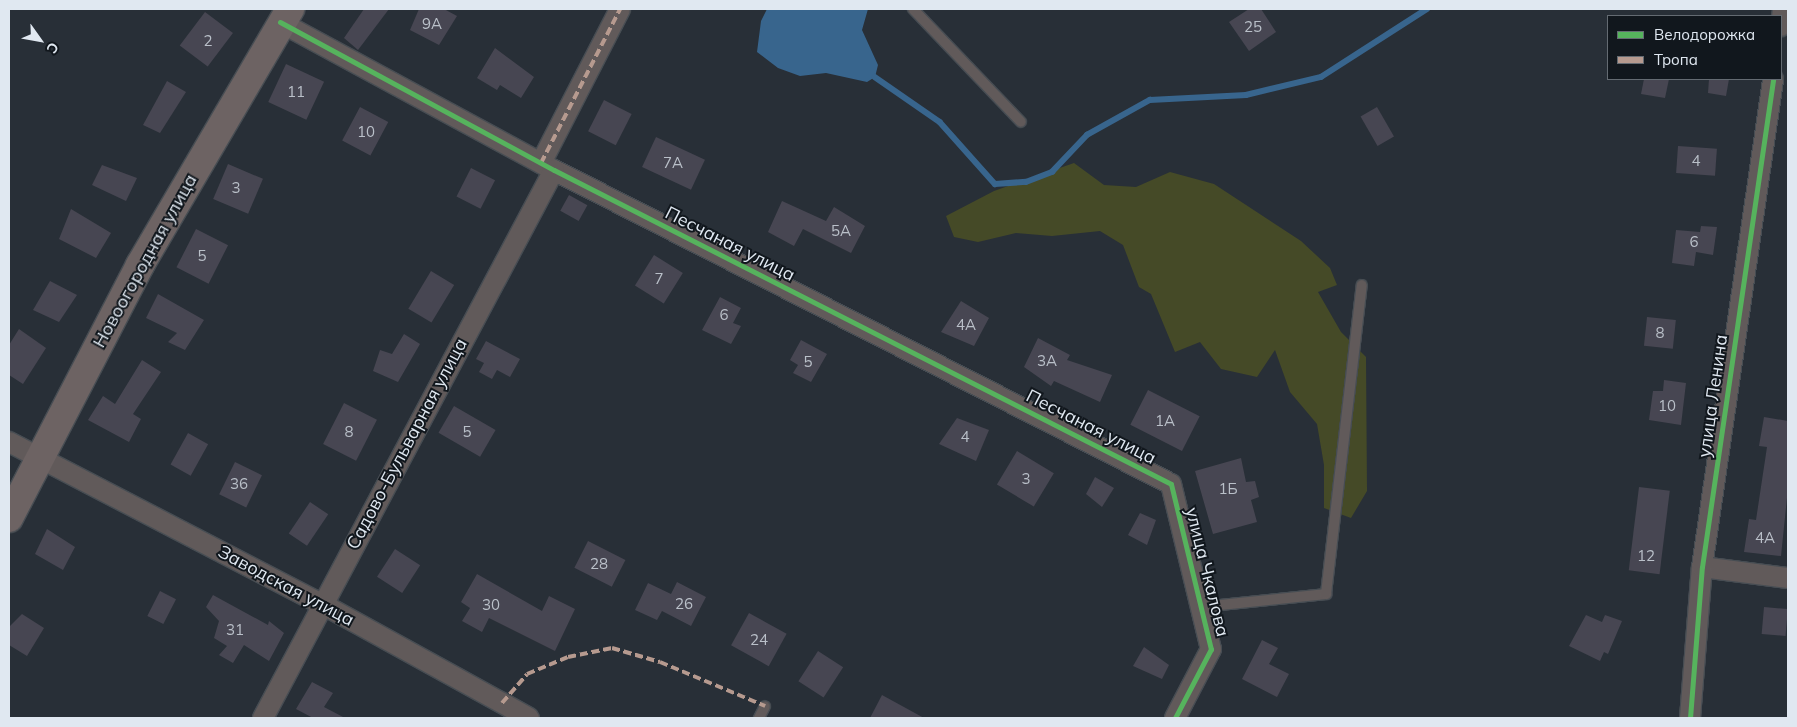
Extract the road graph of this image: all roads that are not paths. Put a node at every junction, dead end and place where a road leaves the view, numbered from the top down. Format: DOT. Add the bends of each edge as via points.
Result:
graph roads {
  1 [pos="620,9"];
  2 [pos="913,9"];
  3 [pos="285,16"];
  4 [pos="1773,80"];
  5 [pos="1021,122"];
  6 [pos="547,166"];
  7 [pos="1362,285"];
  8 [pos="9,442"];
  9 [pos="40,458"];
  10 [pos="1171,484"];
  11 [pos="9,518"];
  12 [pos="1702,567"];
  13 [pos="1788,578"];
  14 [pos="322,604"];
  15 [pos="1201,607"];
  16 [pos="765,706"];
  17 [pos="263,718"];
  18 [pos="529,718"];
  19 [pos="759,718"];
  20 [pos="1175,718"];
  21 [pos="1690,718"];
  1 -- 6 [label="street, Садово-Бульварная улица"];
  2 -- 5 [label="lane"];
  3 -- 6 [label="street, Песчаная улица"];
  3 -- 9 [label="street, Новоогородная улица" via="140,265"];
  4 -- 12 [label="street, улица Ленина"];
  6 -- 10 [label="street, Песчаная улица"];
  6 -- 14 [label="street, Садово-Бульварная улица"];
  7 -- 15 [label="lane" via="1326,594"];
  8 -- 9 [label="street, Заводская улица"];
  9 -- 11 [label="street, Новоогородная улица"];
  9 -- 14 [label="street, Заводская улица"];
  10 -- 15 [label="street, улица Чкалова"];
  12 -- 13 [label="street"];
  12 -- 21 [label="street, улица Ленина"];
  14 -- 17 [label="street, Садово-Бульварная улица"];
  14 -- 18 [label="street, Заводская улица"];
  15 -- 20 [label="street, улица Чкалова" via="1211,649"];
  16 -- 19 [label="lane"];
}
